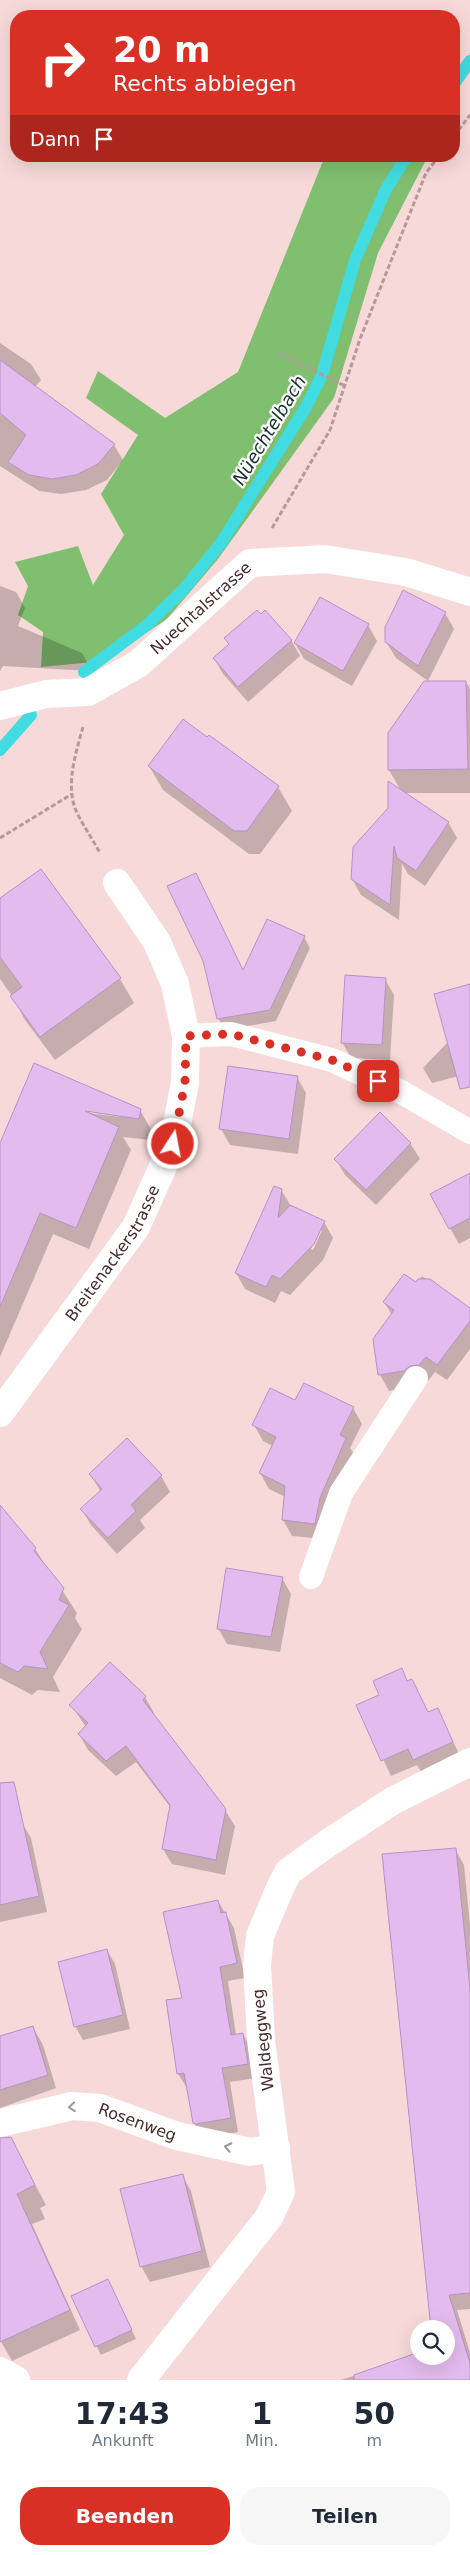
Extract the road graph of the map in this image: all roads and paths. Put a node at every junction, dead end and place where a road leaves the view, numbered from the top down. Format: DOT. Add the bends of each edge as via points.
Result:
graph roads {
  1 [pos="470,115"];
  2 [pos="460,128"];
  3 [pos="434,162"];
  4 [pos="279,353"];
  5 [pos="345,386"];
  6 [pos="250,563"];
  7 [pos="470,592"];
  8 [pos="88,692"];
  9 [pos="0,706"];
  10 [pos="72,794"];
  11 [pos="0,838"];
  12 [pos="117,883"];
  13 [pos="186,1036"];
  14 [pos="470,1132"];
  15 [pos="416,1378"];
  16 [pos="0,1413"];
  17 [pos="311,1577"];
  18 [pos="470,1762"];
  19 [pos="0,2123"];
  20 [pos="276,2148"];
  21 [pos="0,2370"];
  22 [pos="16,2380"];
  23 [pos="141,2380"];
  1 -- 2 [label="path"];
  3 -- 5 [label="path" via="426,173 360,339"];
  4 -- 5 [label="path"];
  5 -- 6 [label="path" via="330,430"];
  6 -- 7 [label="street, Nuechtalstrasse" via="325,558 406,572"];
  6 -- 8 [label="street, Nuechtalstrasse" via="138,664"];
  8 -- 9 [label="street, Nuechtalstrasse" via="46,694"];
  8 -- 10 [label="path" via="86,718 75,755"];
  10 -- 11 [label="path"];
  10 -- 12 [label="path" via="76,809"];
  12 -- 13 [label="street, Breitenackerstrasse" via="157,942 175,984"];
  13 -- 14 [label="lane" via="231,1034 332,1060 403,1093"];
  13 -- 16 [label="street, Breitenackerstrasse" via="185,1083 173,1144 136,1227"];
  15 -- 17 [label="lane" via="341,1493"];
  18 -- 20 [label="street, Waldeggweg" via="394,1800 288,1872 260,1936 256,1965 260,2040"];
  20 -- 19 [label="street, Rosenweg, one-way" via="250,2152 177,2136 91,2107 72,2106"];
  20 -- 23 [label="street, Waldeggweg" via="281,2192 269,2217"];
  21 -- 22 [label="street"];
}
